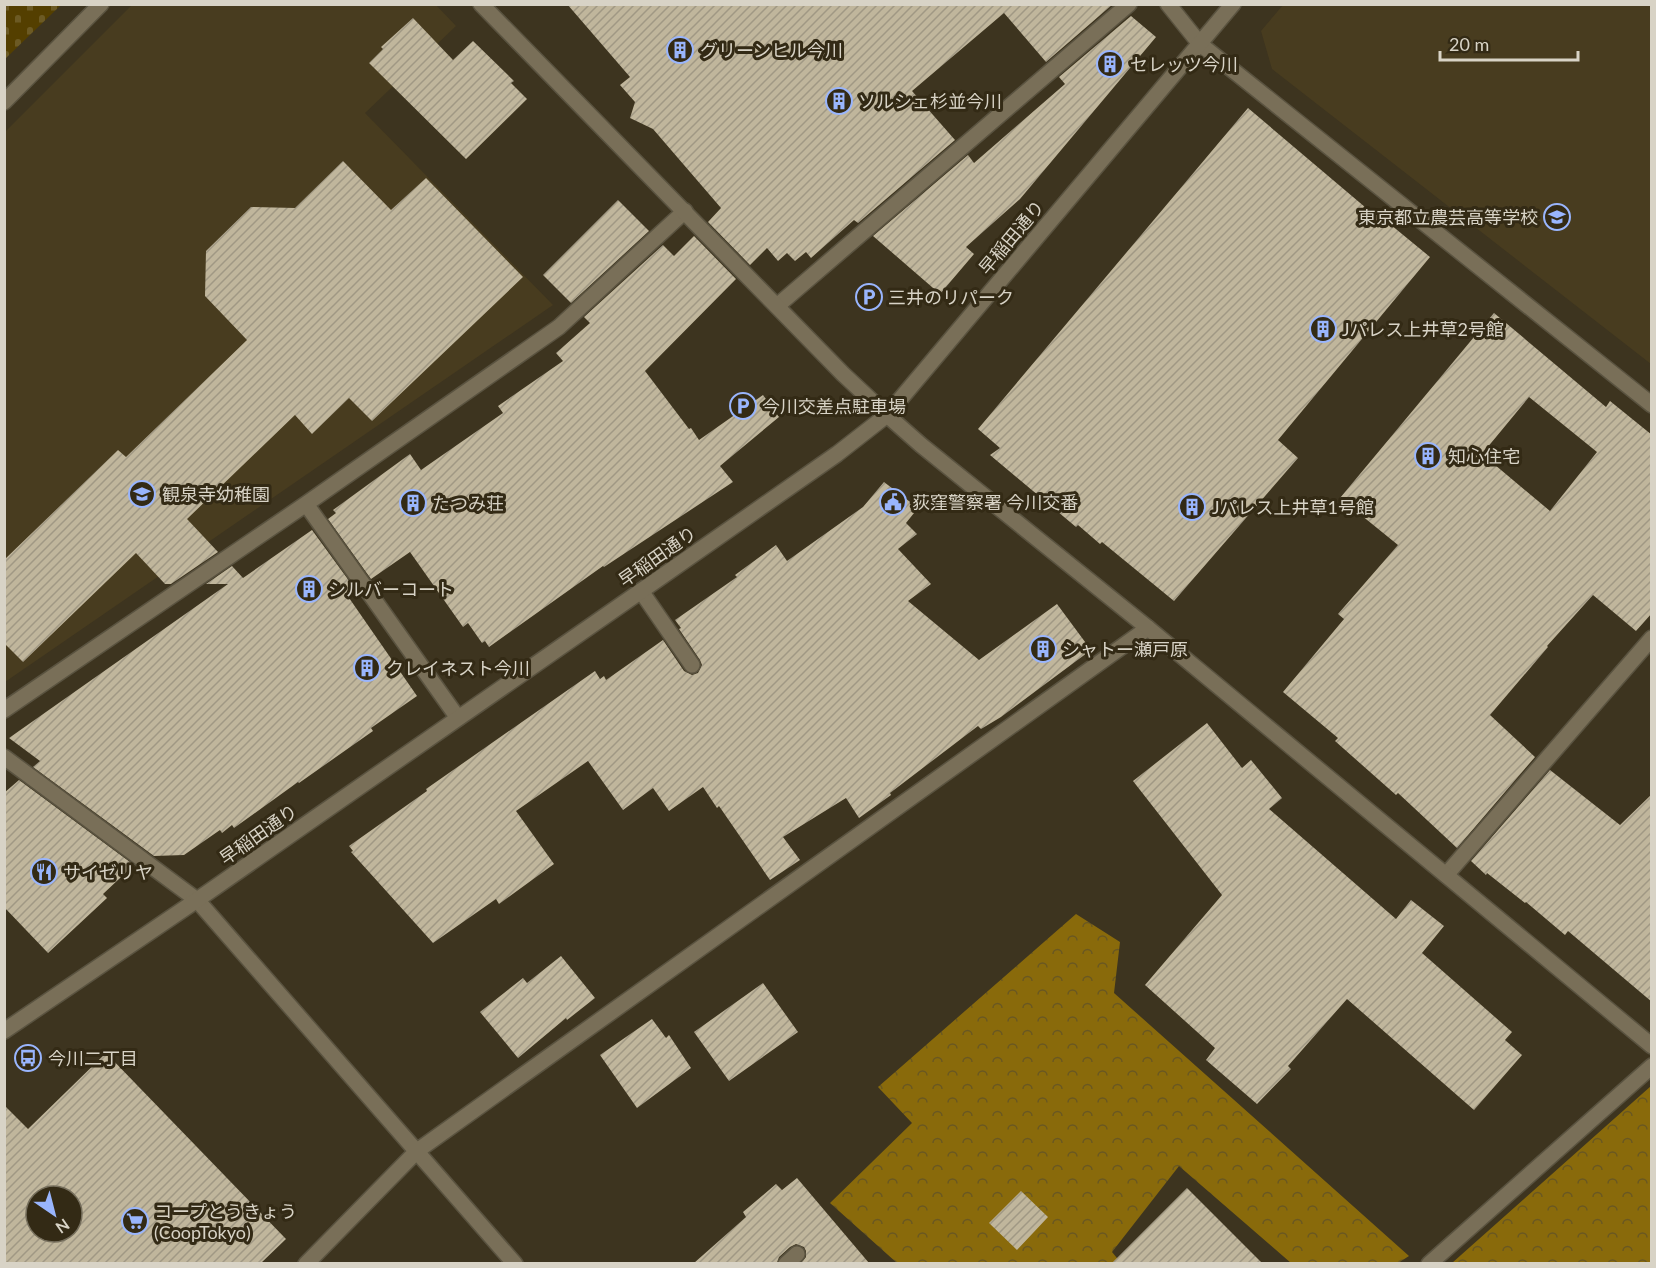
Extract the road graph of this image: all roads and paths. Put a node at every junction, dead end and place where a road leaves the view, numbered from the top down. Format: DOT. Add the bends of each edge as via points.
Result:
graph roads {
  1 [pos="101,4"];
  2 [pos="481,4"];
  3 [pos="1129,4"];
  4 [pos="1168,4"];
  5 [pos="1233,4"];
  6 [pos="1200,44"];
  7 [pos="4,102"];
  8 [pos="685,211"];
  9 [pos="777,306"];
  10 [pos="1652,405"];
  11 [pos="887,415"];
  12 [pos="306,504"];
  13 [pos="641,591"];
  14 [pos="1148,628"];
  15 [pos="1652,639"];
  16 [pos="692,665"];
  17 [pos="4,710"];
  18 [pos="458,718"];
  19 [pos="4,757"];
  20 [pos="1446,875"];
  21 [pos="197,900"];
  22 [pos="4,1031"];
  23 [pos="1652,1046"];
  24 [pos="1652,1066"];
  25 [pos="417,1151"];
  26 [pos="306,1263"];
  27 [pos="515,1263"];
  28 [pos="1429,1263"];
  1 -- 7 [label="street"];
  2 -- 8 [label="street"];
  3 -- 9 [label="street"];
  4 -- 6 [label="street"];
  5 -- 6 [label="street, 早稲田通り"];
  6 -- 10 [label="street"];
  6 -- 11 [label="street, 早稲田通り"];
  8 -- 9 [label="street"];
  8 -- 12 [label="street" via="559,327"];
  9 -- 11 [label="street"];
  11 -- 13 [label="street, 早稲田通り"];
  11 -- 14 [label="street"];
  12 -- 17 [label="street"];
  12 -- 18 [label="street"];
  13 -- 16 [label="street"];
  13 -- 18 [label="street, 早稲田通り"];
  14 -- 20 [label="street"];
  14 -- 25 [label="street"];
  15 -- 20 [label="street"];
  18 -- 21 [label="street, 早稲田通り"];
  19 -- 21 [label="street"];
  20 -- 23 [label="street"];
  21 -- 22 [label="street, 早稲田通り"];
  21 -- 25 [label="street"];
  24 -- 28 [label="street"];
  25 -- 26 [label="street"];
  25 -- 27 [label="street"];
}
